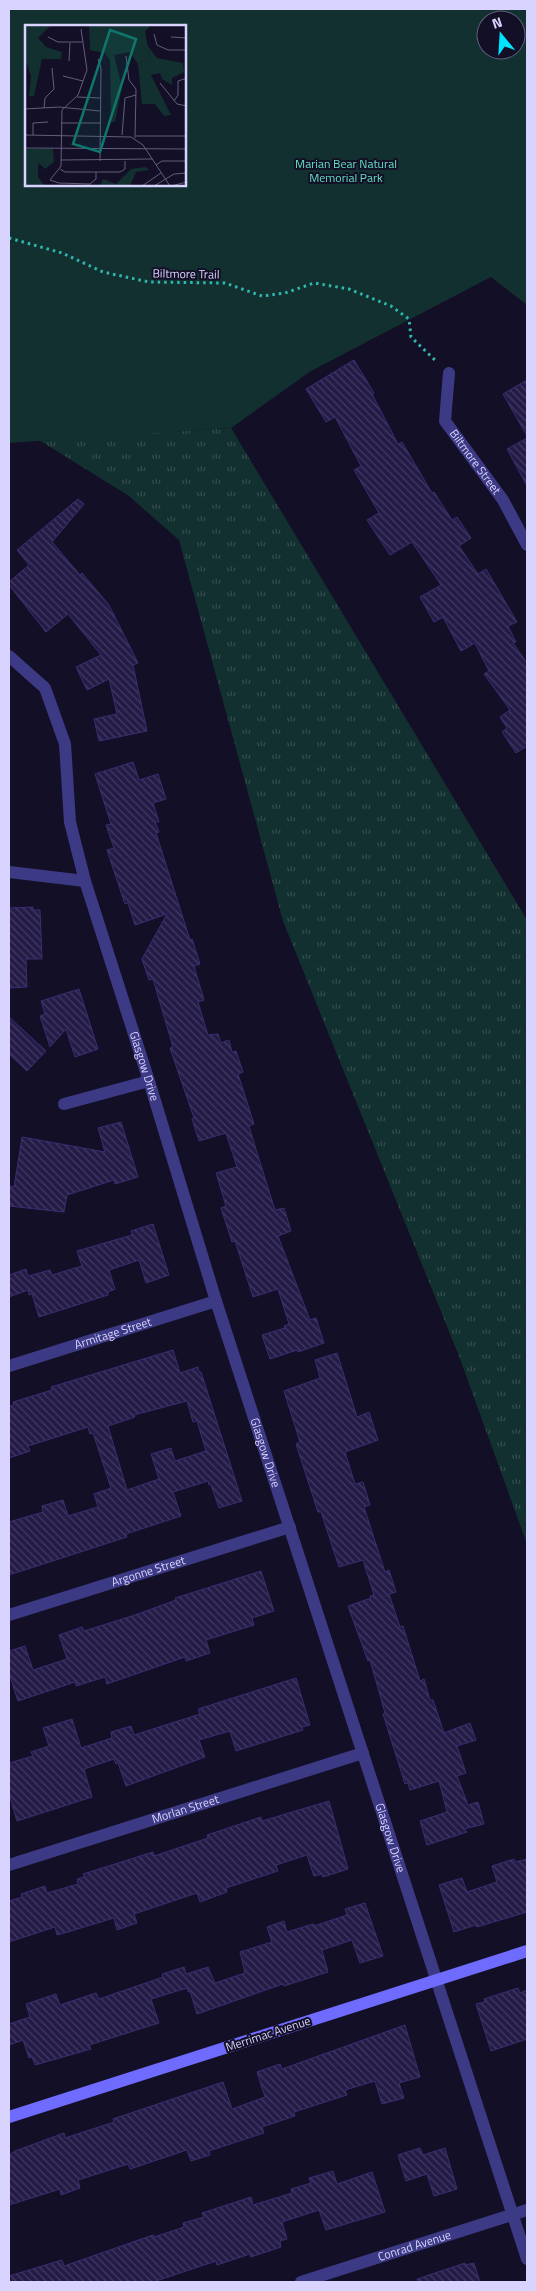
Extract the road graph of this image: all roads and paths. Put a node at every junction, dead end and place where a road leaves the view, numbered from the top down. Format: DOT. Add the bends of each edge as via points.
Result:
graph roads {
  1 [pos="9,238"];
  2 [pos="449,373"];
  3 [pos="527,545"];
  4 [pos="9,656"];
  5 [pos="9,872"];
  6 [pos="84,881"];
  7 [pos="149,1081"];
  8 [pos="64,1104"];
  9 [pos="216,1302"];
  10 [pos="9,1366"];
  11 [pos="290,1528"];
  12 [pos="9,1615"];
  13 [pos="363,1753"];
  14 [pos="9,1866"];
  15 [pos="527,1951"];
  16 [pos="437,1980"];
  17 [pos="9,2117"];
  18 [pos="527,2210"];
  19 [pos="513,2215"];
  20 [pos="527,2259"];
  21 [pos="302,2282"];
  1 -- 2 [label="path, Biltmore Trail" via="62,254 103,272 149,282 225,283 262,296 314,284 349,289 391,306 409,319 410,337"];
  2 -- 3 [label="street, Biltmore Street" via="445,421 503,500"];
  4 -- 6 [label="street, Glasgow Drive" via="45,688 65,744 70,822"];
  5 -- 6 [label="street"];
  6 -- 7 [label="street, Glasgow Drive"];
  7 -- 8 [label="street"];
  7 -- 9 [label="street, Glasgow Drive"];
  9 -- 10 [label="street, Armitage Street"];
  9 -- 11 [label="street, Glasgow Drive"];
  11 -- 12 [label="street, Argonne Street"];
  11 -- 13 [label="street, Glasgow Drive"];
  13 -- 14 [label="street, Morlan Street"];
  13 -- 16 [label="street, Glasgow Drive"];
  15 -- 16 [label="street, Merrimac Avenue"];
  16 -- 17 [label="street, Merrimac Avenue"];
  16 -- 19 [label="street, Glasgow Drive"];
  18 -- 19 [label="street, Conrad Avenue"];
  19 -- 20 [label="street, Glasgow Drive"];
  19 -- 21 [label="street, Conrad Avenue"];
}
